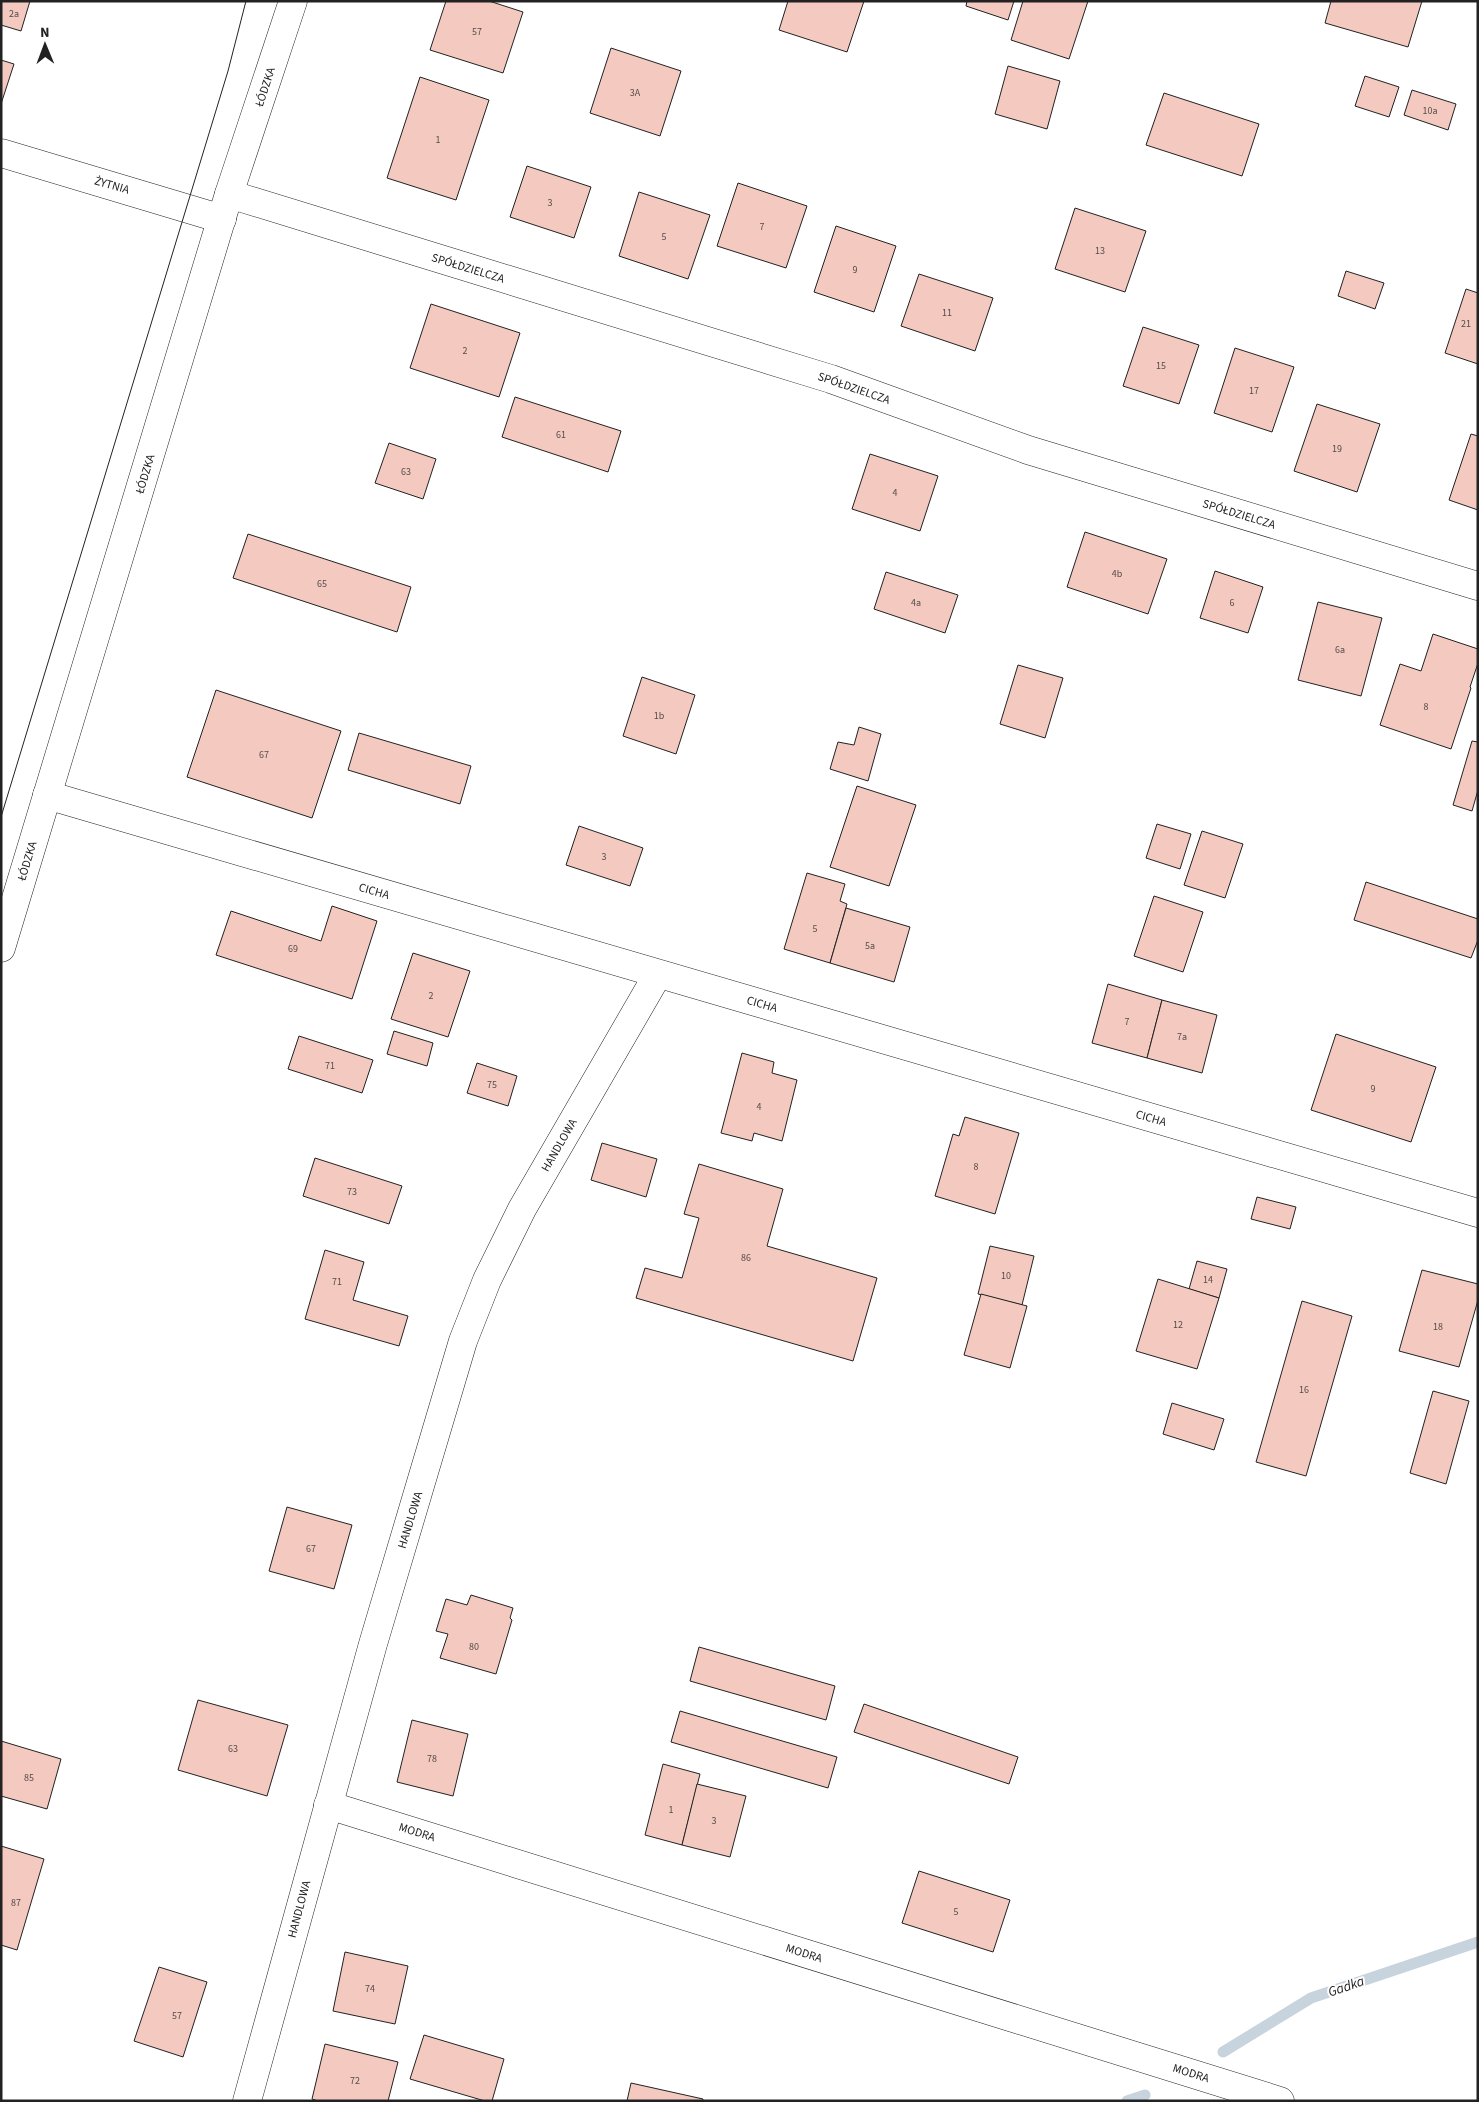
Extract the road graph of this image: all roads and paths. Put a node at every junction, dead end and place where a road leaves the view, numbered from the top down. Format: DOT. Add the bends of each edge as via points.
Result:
graph roads {
  1 [pos="292,1"];
  2 [pos="1,153"];
  3 [pos="226,207"];
  4 [pos="1478,586"];
  5 [pos="47,795"];
  6 [pos="1,948"];
  7 [pos="658,974"];
  8 [pos="1478,1213"];
  9 [pos="328,1805"];
  10 [pos="247,2101"];
  11 [pos="1280,2101"];
  1 -- 3 [label="street, ŁÓDZKA"];
  2 -- 3 [label="street, ŻYTNIA"];
  3 -- 4 [label="street, SPÓŁDZIELCZA" via="831,379 1028,450"];
  3 -- 5 [label="street, ŁÓDZKA"];
  5 -- 6 [label="street, ŁÓDZKA"];
  5 -- 7 [label="street, CICHA"];
  7 -- 8 [label="street, CICHA"];
  7 -- 9 [label="street, HANDLOWA" via="522,1209 486,1280 457,1360"];
  9 -- 10 [label="street, HANDLOWA"];
  9 -- 11 [label="street, MODRA"];
}
